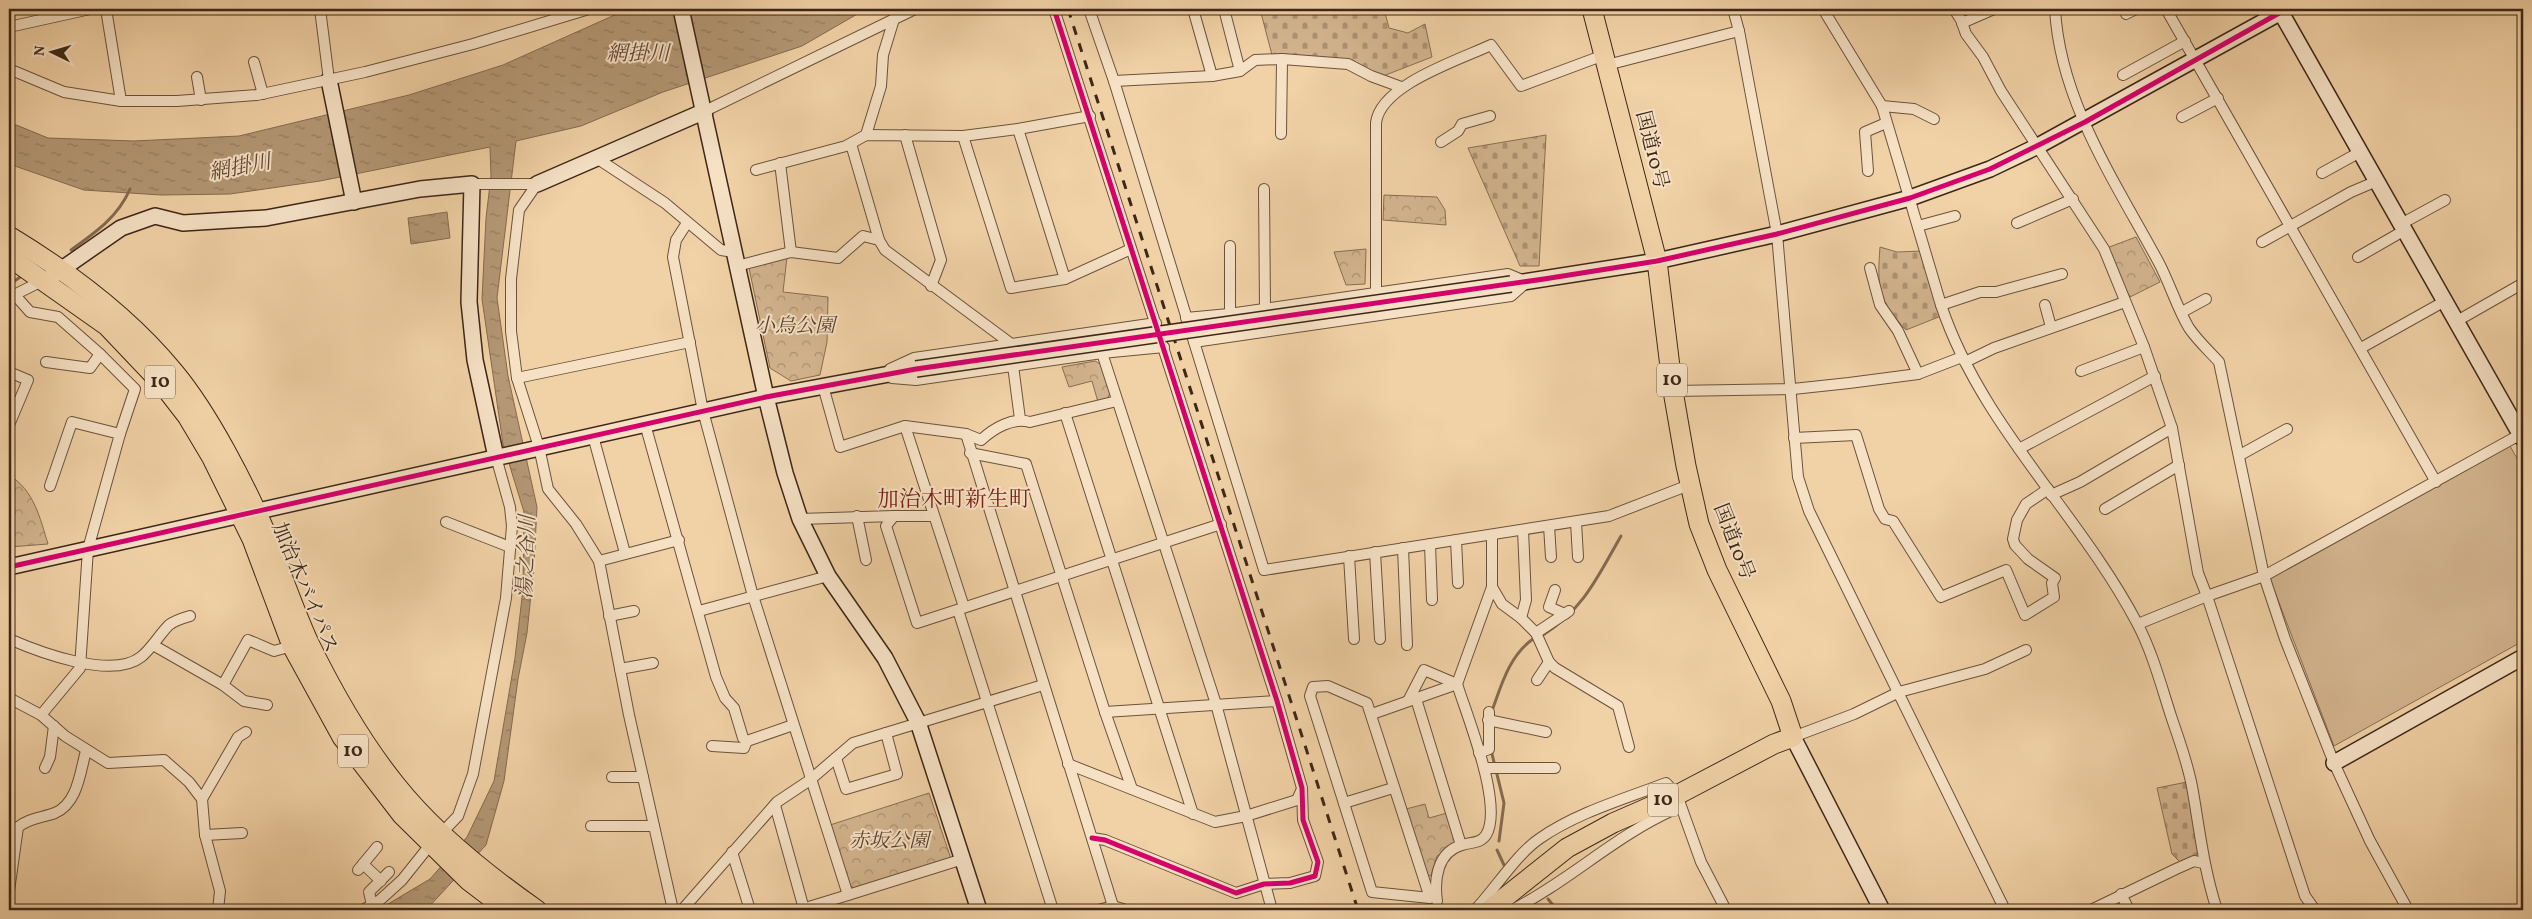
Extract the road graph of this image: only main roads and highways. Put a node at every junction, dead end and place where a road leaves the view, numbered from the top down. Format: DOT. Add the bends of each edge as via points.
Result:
graph roads {
  1 [pos="1592,9"];
  2 [pos="9,236"];
  3 [pos="9,257"];
  4 [pos="247,513"];
  5 [pos="441,843"];
  6 [pos="474,874"];
  7 [pos="507,910"];
  8 [pos="537,910"];
  9 [pos="1488,910"];
  1 -- 9 [label="highway, 国道10号 / 10" via="1657,261 1673,391 1699,524 1717,570 1781,701 1793,737 1567,848"];
  2 -- 4 [label="highway, 加治木バイパス / 10" via="116,312 175,373 202,410"];
  3 -- 4 [label="highway, 加治木バイパス / 10" via="107,326 163,385 187,416"];
  4 -- 5 [label="highway, 加治木バイパス / 10" via="336,692 396,785"];
  4 -- 5 [label="highway, 加治木バイパス / 10" via="252,539 292,646 342,737 402,815"];
  5 -- 6 [label="highway, 加治木バイパス / 10"];
  6 -- 7 [label="highway, 加治木バイパス / 10"];
  6 -- 8 [label="highway, 加治木バイパス / 10"];
}
